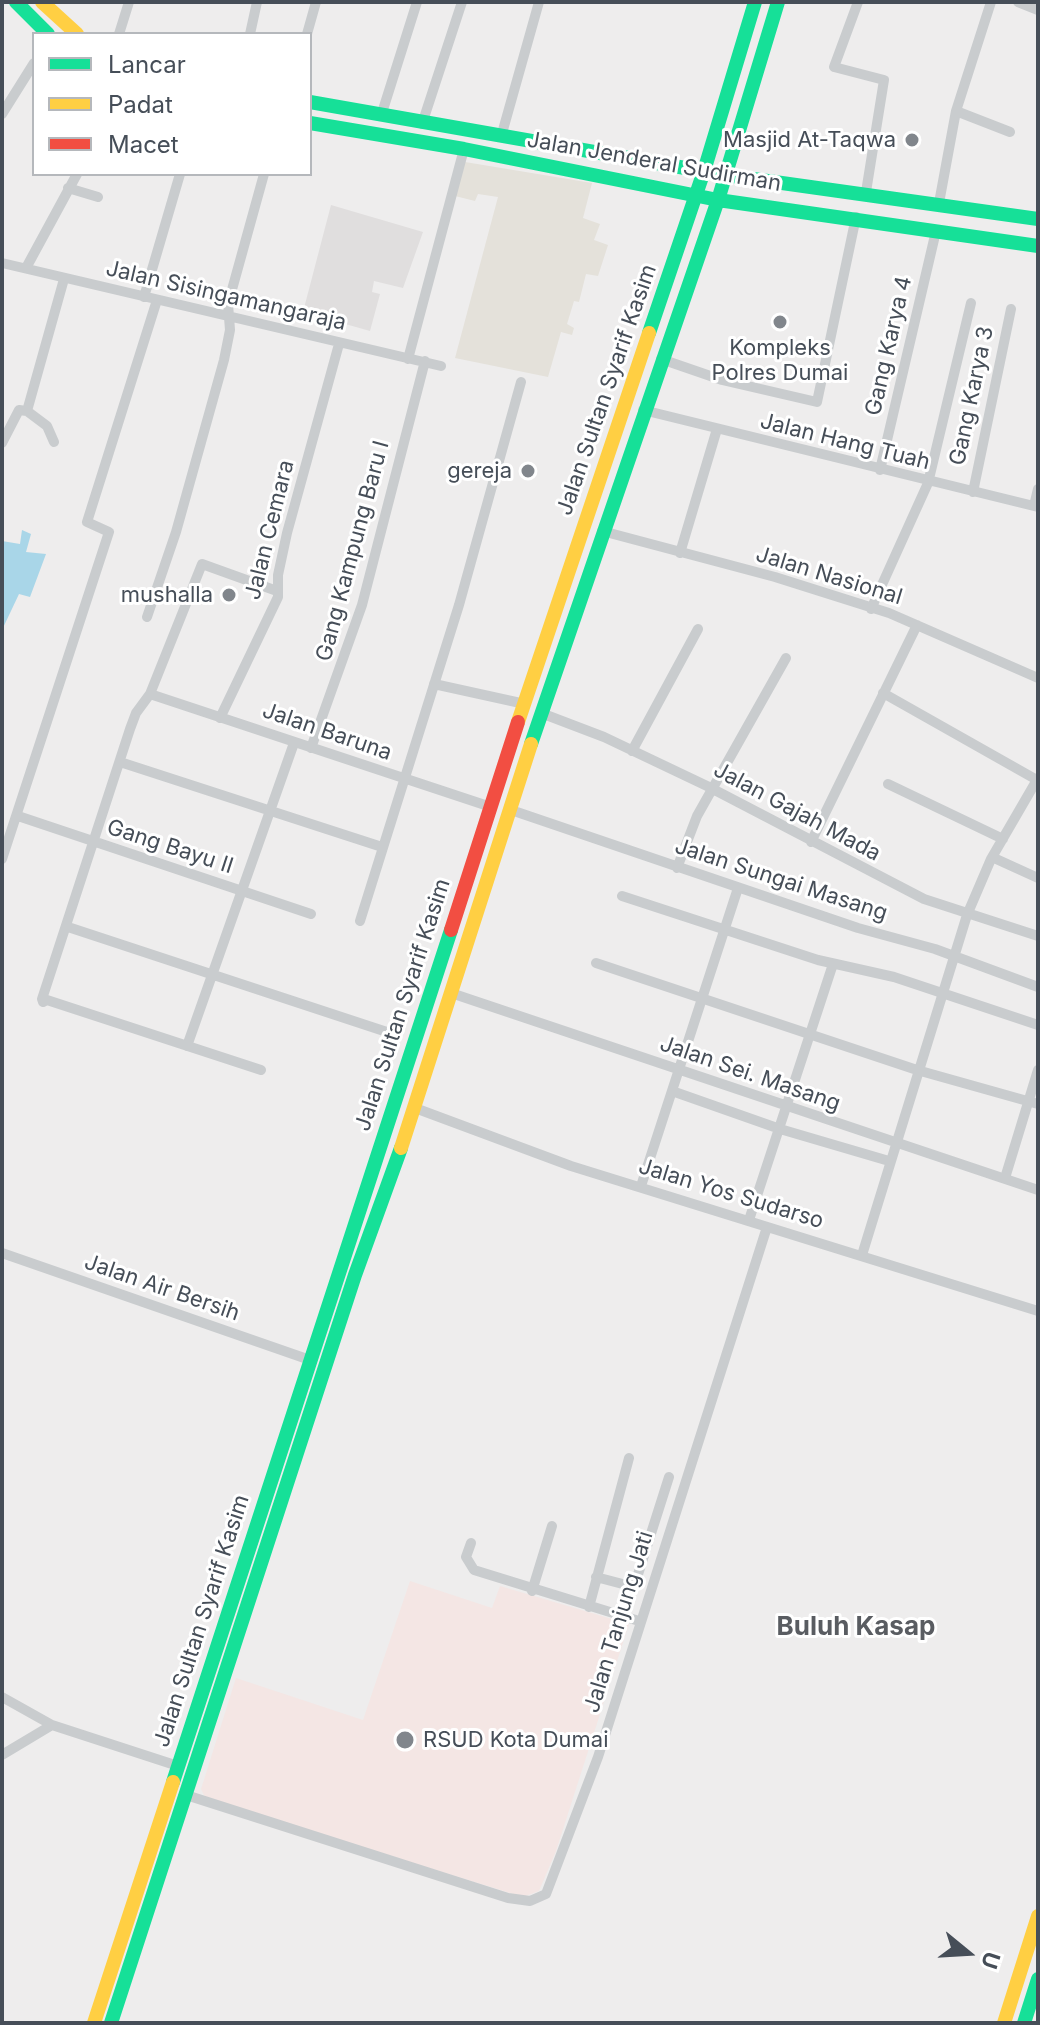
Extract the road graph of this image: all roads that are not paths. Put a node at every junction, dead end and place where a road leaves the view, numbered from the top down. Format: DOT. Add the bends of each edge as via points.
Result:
graph roads {
  1 [pos="16,2"];
  2 [pos="42,2"];
  3 [pos="129,2"];
  4 [pos="257,2"];
  5 [pos="316,2"];
  6 [pos="417,2"];
  7 [pos="462,2"];
  8 [pos="539,2"];
  9 [pos="755,2"];
  10 [pos="778,2"];
  11 [pos="858,2"];
  12 [pos="991,2"];
  13 [pos="1018,2"];
  14 [pos="1038,10"];
  15 [pos="46,32"];
  16 [pos="75,32"];
  17 [pos="120,32"];
  18 [pos="250,32"];
  19 [pos="308,32"];
  20 [pos="32,66"];
  21 [pos="312,102"];
  22 [pos="956,111"];
  23 [pos="2,114"];
  24 [pos="381,116"];
  25 [pos="312,123"];
  26 [pos="422,124"];
  27 [pos="1010,132"];
  28 [pos="501,137"];
  29 [pos="464,149"];
  30 [pos="704,171"];
  31 [pos="725,175"];
  32 [pos="76,176"];
  33 [pos="179,176"];
  34 [pos="263,176"];
  35 [pos="68,188"];
  36 [pos="866,192"];
  37 [pos="696,195"];
  38 [pos="98,197"];
  39 [pos="718,200"];
  40 [pos="939,203"];
  41 [pos="856,217"];
  42 [pos="1038,219"];
  43 [pos="936,231"];
  44 [pos="1038,246"];
  45 [pos="2,263"];
  46 [pos="26,268"];
  47 [pos="64,279"];
  48 [pos="144,297"];
  49 [pos="157,300"];
  50 [pos="971,303"];
  51 [pos="1011,309"];
  52 [pos="229,319"];
  53 [pos="339,344"];
  54 [pos="408,359"];
  55 [pos="661,359"];
  56 [pos="425,361"];
  57 [pos="441,366"];
  58 [pos="521,382"];
  59 [pos="643,410"];
  60 [pos="27,411"];
  61 [pos="717,429"];
  62 [pos="2,442"];
  63 [pos="54,442"];
  64 [pos="880,470"];
  65 [pos="928,483"];
  66 [pos="1038,489"];
  67 [pos="973,492"];
  68 [pos="1036,506"];
  69 [pos="602,531"];
  70 [pos="680,553"];
  71 [pos="277,591"];
  72 [pos="871,609"];
  73 [pos="147,617"];
  74 [pos="917,625"];
  75 [pos="698,629"];
  76 [pos="786,658"];
  77 [pos="1038,678"];
  78 [pos="434,684"];
  79 [pos="883,693"];
  80 [pos="150,694"];
  81 [pos="525,704"];
  82 [pos="541,713"];
  83 [pos="220,718"];
  84 [pos="294,743"];
  85 [pos="311,748"];
  86 [pos="632,751"];
  87 [pos="120,762"];
  88 [pos="1038,779"];
  89 [pos="404,780"];
  90 [pos="888,784"];
  91 [pos="714,789"];
  92 [pos="491,807"];
  93 [pos="511,810"];
  94 [pos="270,812"];
  95 [pos="18,816"];
  96 [pos="1003,839"];
  97 [pos="811,842"];
  98 [pos="95,844"];
  99 [pos="382,847"];
  100 [pos="994,858"];
  101 [pos="2,859"];
  102 [pos="677,868"];
  103 [pos="1038,878"];
  104 [pos="738,888"];
  105 [pos="242,892"];
  106 [pos="622,896"];
  107 [pos="311,914"];
  108 [pos="967,915"];
  109 [pos="360,921"];
  110 [pos="68,927"];
  111 [pos="725,929"];
  112 [pos="1038,936"];
  113 [pos="953,956"];
  114 [pos="596,963"];
  115 [pos="833,964"];
  116 [pos="213,973"];
  117 [pos="1038,987"];
  118 [pos="942,992"];
  119 [pos="451,993"];
  120 [pos="702,999"];
  121 [pos="1038,1025"];
  122 [pos="810,1035"];
  123 [pos="413,1041"];
  124 [pos="187,1046"];
  125 [pos="261,1070"];
  126 [pos="678,1070"];
  127 [pos="917,1070"];
  128 [pos="1038,1070"];
  129 [pos="672,1091"];
  130 [pos="759,1098"];
  131 [pos="1033,1103"];
  132 [pos="787,1107"];
  133 [pos="415,1108"];
  134 [pos="752,1119"];
  135 [pos="827,1120"];
  136 [pos="780,1129"];
  137 [pos="820,1141"];
  138 [pos="896,1141"];
  139 [pos="889,1161"];
  140 [pos="1005,1178"];
  141 [pos="641,1186"];
  142 [pos="1038,1190"];
  143 [pos="749,1220"];
  144 [pos="767,1227"];
  145 [pos="2,1253"];
  146 [pos="862,1255"];
  147 [pos="1038,1311"];
  148 [pos="310,1360"];
  149 [pos="629,1458"];
  150 [pos="276,1467"];
  151 [pos="291,1472"];
  152 [pos="669,1477"];
  153 [pos="552,1526"];
  154 [pos="471,1543"];
  155 [pos="596,1577"];
  156 [pos="532,1591"];
  157 [pos="589,1607"];
  158 [pos="639,1621"];
  159 [pos="2,1697"];
  160 [pos="52,1725"];
  161 [pos="2,1755"];
  162 [pos="178,1766"];
  163 [pos="186,1795"];
  164 [pos="1038,1916"];
  165 [pos="1038,1979"];
  166 [pos="94,2023"];
  167 [pos="111,2023"];
  168 [pos="1004,2023"];
  169 [pos="1024,2023"];
  1 -- 15 [label="main road"];
  2 -- 16 [label="main road"];
  3 -- 17 [label="street"];
  4 -- 18 [label="street"];
  5 -- 19 [label="street"];
  6 -- 24 [label="street"];
  7 -- 26 [label="street"];
  8 -- 28 [label="street"];
  9 -- 30 [label="main road, Jalan Sultan Syarif Kasim"];
  10 -- 31 [label="main road, Jalan Sultan Syarif Kasim"];
  11 -- 36 [label="street" via="834,67 884,80"];
  12 -- 22 [label="street"];
  13 -- 14 [label="street"];
  20 -- 23 [label="street"];
  21 -- 24 [label="main road, Jalan Jenderal Sudirman"];
  22 -- 27 [label="street"];
  22 -- 40 [label="street"];
  24 -- 26 [label="main road, Jalan Jenderal Sudirman"];
  25 -- 29 [label="main road, Jalan Jenderal Sudirman"];
  26 -- 28 [label="main road, Jalan Jenderal Sudirman"];
  28 -- 30 [label="main road, Jalan Jenderal Sudirman"];
  29 -- 37 [label="main road, Jalan Jenderal Sudirman"];
  29 -- 54 [label="street"];
  30 -- 31 [label="main road, Jalan Jenderal Sudirman"];
  30 -- 37 [label="main road, Jalan Sultan Syarif Kasim"];
  31 -- 36 [label="main road, Jalan Jenderal Sudirman"];
  31 -- 39 [label="main road, Jalan Sultan Syarif Kasim"];
  32 -- 35 [label="street"];
  33 -- 48 [label="street"];
  34 -- 52 [label="street" via="233,284"];
  35 -- 38 [label="street"];
  35 -- 46 [label="street"];
  36 -- 40 [label="main road, Jalan Jenderal Sudirman"];
  37 -- 39 [label="main road, Jalan Jenderal Sudirman"];
  37 -- 81 [label="main road, Jalan Sultan Syarif Kasim"];
  39 -- 41 [label="main road, Jalan Jenderal Sudirman"];
  39 -- 55 [label="main road, Jalan Sultan Syarif Kasim"];
  40 -- 42 [label="main road, Jalan Jenderal Sudirman"];
  41 -- 43 [label="main road, Jalan Jenderal Sudirman"];
  41 -- 55 [label="street" via="817,402 735,384"];
  43 -- 44 [label="main road, Jalan Jenderal Sudirman"];
  43 -- 64 [label="street, Gang Karya 4"];
  45 -- 46 [label="street, Jalan Sisingamangaraja"];
  46 -- 47 [label="street, Jalan Sisingamangaraja"];
  47 -- 48 [label="street, Jalan Sisingamangaraja"];
  47 -- 60 [label="street"];
  48 -- 49 [label="street, Jalan Sisingamangaraja"];
  49 -- 52 [label="street, Jalan Sisingamangaraja"];
  49 -- 95 [label="street" via="87,522 109,532"];
  50 -- 65 [label="street"];
  51 -- 67 [label="street, Gang Karya 3"];
  52 -- 53 [label="street, Jalan Sisingamangaraja"];
  52 -- 73 [label="street" via="228,344 196,464"];
  53 -- 54 [label="street, Jalan Sisingamangaraja"];
  53 -- 71 [label="street, Jalan Cemara" via="287,533"];
  54 -- 56 [label="street, Jalan Sisingamangaraja"];
  55 -- 59 [label="main road, Jalan Sultan Syarif Kasim"];
  56 -- 57 [label="street, Jalan Sisingamangaraja"];
  56 -- 85 [label="street, Gang Kampung Baru I" via="362,605"];
  58 -- 78 [label="street"];
  59 -- 61 [label="street, Jalan Hang Tuah"];
  59 -- 69 [label="main road, Jalan Sultan Syarif Kasim"];
  60 -- 62 [label="street" via="13,415"];
  60 -- 63 [label="street" via="49,428"];
  61 -- 64 [label="street, Jalan Hang Tuah"];
  61 -- 70 [label="street"];
  64 -- 65 [label="street, Jalan Hang Tuah"];
  65 -- 67 [label="street, Jalan Hang Tuah"];
  65 -- 72 [label="street"];
  66 -- 68 [label="street"];
  67 -- 68 [label="street, Jalan Hang Tuah"];
  69 -- 70 [label="street, Jalan Nasional"];
  69 -- 82 [label="main road, Jalan Sultan Syarif Kasim"];
  70 -- 72 [label="street, Jalan Nasional"];
  71 -- 80 [label="street" via="202,564"];
  71 -- 83 [label="street, Jalan Cemara"];
  72 -- 74 [label="street, Jalan Nasional"];
  74 -- 77 [label="street, Jalan Nasional"];
  74 -- 79 [label="street"];
  75 -- 86 [label="street"];
  76 -- 91 [label="street"];
  78 -- 81 [label="street"];
  78 -- 89 [label="street"];
  79 -- 88 [label="street"];
  79 -- 97 [label="street"];
  80 -- 83 [label="street, Jalan Baruna"];
  80 -- 87 [label="street" via="136,713"];
  81 -- 92 [label="main road, Jalan Sultan Syarif Kasim"];
  82 -- 86 [label="street, Jalan Gajah Mada"];
  82 -- 93 [label="main road, Jalan Sultan Syarif Kasim"];
  83 -- 84 [label="street, Jalan Baruna"];
  84 -- 85 [label="street, Jalan Baruna"];
  84 -- 94 [label="street"];
  85 -- 89 [label="street, Jalan Baruna"];
  86 -- 91 [label="street, Jalan Gajah Mada"];
  87 -- 94 [label="street"];
  87 -- 98 [label="street"];
  88 -- 96 [label="street"];
  89 -- 92 [label="street, Jalan Baruna"];
  89 -- 99 [label="street"];
  90 -- 96 [label="street"];
  91 -- 97 [label="street, Jalan Gajah Mada"];
  91 -- 102 [label="street"];
  92 -- 123 [label="main road, Jalan Sultan Syarif Kasim"];
  93 -- 102 [label="street, Jalan Sungai Masang"];
  93 -- 119 [label="main road, Jalan Sultan Syarif Kasim"];
  94 -- 99 [label="street"];
  94 -- 105 [label="street"];
  95 -- 98 [label="street, Gang Bayu II"];
  95 -- 101 [label="street"];
  96 -- 100 [label="street"];
  97 -- 108 [label="street, Jalan Gajah Mada"];
  98 -- 105 [label="street, Gang Bayu II"];
  98 -- 110 [label="street"];
  99 -- 109 [label="street"];
  100 -- 103 [label="street"];
  100 -- 108 [label="street"];
  102 -- 104 [label="street, Jalan Sungai Masang"];
  104 -- 111 [label="street"];
  104 -- 113 [label="street, Jalan Sungai Masang"];
  105 -- 107 [label="street, Gang Bayu II"];
  105 -- 116 [label="street"];
  106 -- 111 [label="street"];
  108 -- 112 [label="street, Jalan Gajah Mada"];
  108 -- 113 [label="street"];
  110 -- 116 [label="street"];
  110 -- 124 [label="street" via="43,1002"];
  111 -- 115 [label="street"];
  111 -- 120 [label="street"];
  113 -- 117 [label="street, Jalan Sungai Masang"];
  113 -- 118 [label="street"];
  114 -- 120 [label="street"];
  115 -- 118 [label="street"];
  115 -- 122 [label="street"];
  116 -- 123 [label="street"];
  116 -- 124 [label="street"];
  118 -- 121 [label="street"];
  118 -- 127 [label="street"];
  119 -- 126 [label="street, Jalan Sei. Masang"];
  119 -- 133 [label="main road, Jalan Sultan Syarif Kasim"];
  120 -- 122 [label="street"];
  120 -- 126 [label="street"];
  122 -- 127 [label="street"];
  122 -- 132 [label="street"];
  123 -- 148 [label="main road, Jalan Sultan Syarif Kasim"];
  124 -- 125 [label="street"];
  126 -- 129 [label="street"];
  126 -- 130 [label="street, Jalan Sei. Masang"];
  127 -- 131 [label="street"];
  127 -- 138 [label="street"];
  128 -- 131 [label="street"];
  129 -- 134 [label="street"];
  129 -- 141 [label="street"];
  130 -- 132 [label="street, Jalan Sei. Masang"];
  130 -- 134 [label="street"];
  131 -- 140 [label="street"];
  132 -- 135 [label="street, Jalan Sei. Masang"];
  132 -- 136 [label="street"];
  133 -- 141 [label="street, Jalan Yos Sudarso"];
  133 -- 151 [label="main road, Jalan Sultan Syarif Kasim"];
  134 -- 136 [label="street"];
  135 -- 137 [label="street"];
  135 -- 138 [label="street, Jalan Sei. Masang"];
  136 -- 137 [label="street"];
  136 -- 143 [label="street"];
  137 -- 139 [label="street"];
  138 -- 139 [label="street"];
  138 -- 140 [label="street, Jalan Sei. Masang"];
  139 -- 146 [label="street"];
  140 -- 142 [label="street, Jalan Sei. Masang"];
  141 -- 143 [label="street, Jalan Yos Sudarso"];
  143 -- 144 [label="street, Jalan Yos Sudarso"];
  144 -- 146 [label="street, Jalan Yos Sudarso"];
  144 -- 158 [label="street, Jalan Tanjung Jati"];
  145 -- 148 [label="street, Jalan Air Bersih"];
  146 -- 147 [label="street, Jalan Yos Sudarso"];
  148 -- 150 [label="main road, Jalan Sultan Syarif Kasim"];
  149 -- 155 [label="street"];
  150 -- 151 [label="main road"];
  150 -- 162 [label="main road, Jalan Sultan Syarif Kasim"];
  151 -- 163 [label="main road, Jalan Sultan Syarif Kasim"];
  152 -- 155 [label="street" via="634,1587"];
  153 -- 156 [label="street"];
  154 -- 156 [label="street" via="466,1557 474,1570"];
  155 -- 157 [label="street"];
  156 -- 157 [label="street"];
  157 -- 158 [label="street"];
  158 -- 163 [label="street, Jalan Tanjung Jati" via="557,1875 541,1898 508,1898"];
  159 -- 160 [label="street"];
  160 -- 161 [label="street"];
  160 -- 162 [label="street"];
  162 -- 166 [label="main road, Jalan Sultan Syarif Kasim"];
  163 -- 167 [label="main road, Jalan Sultan Syarif Kasim"];
  164 -- 168 [label="main road"];
  165 -- 169 [label="main road"];
}
